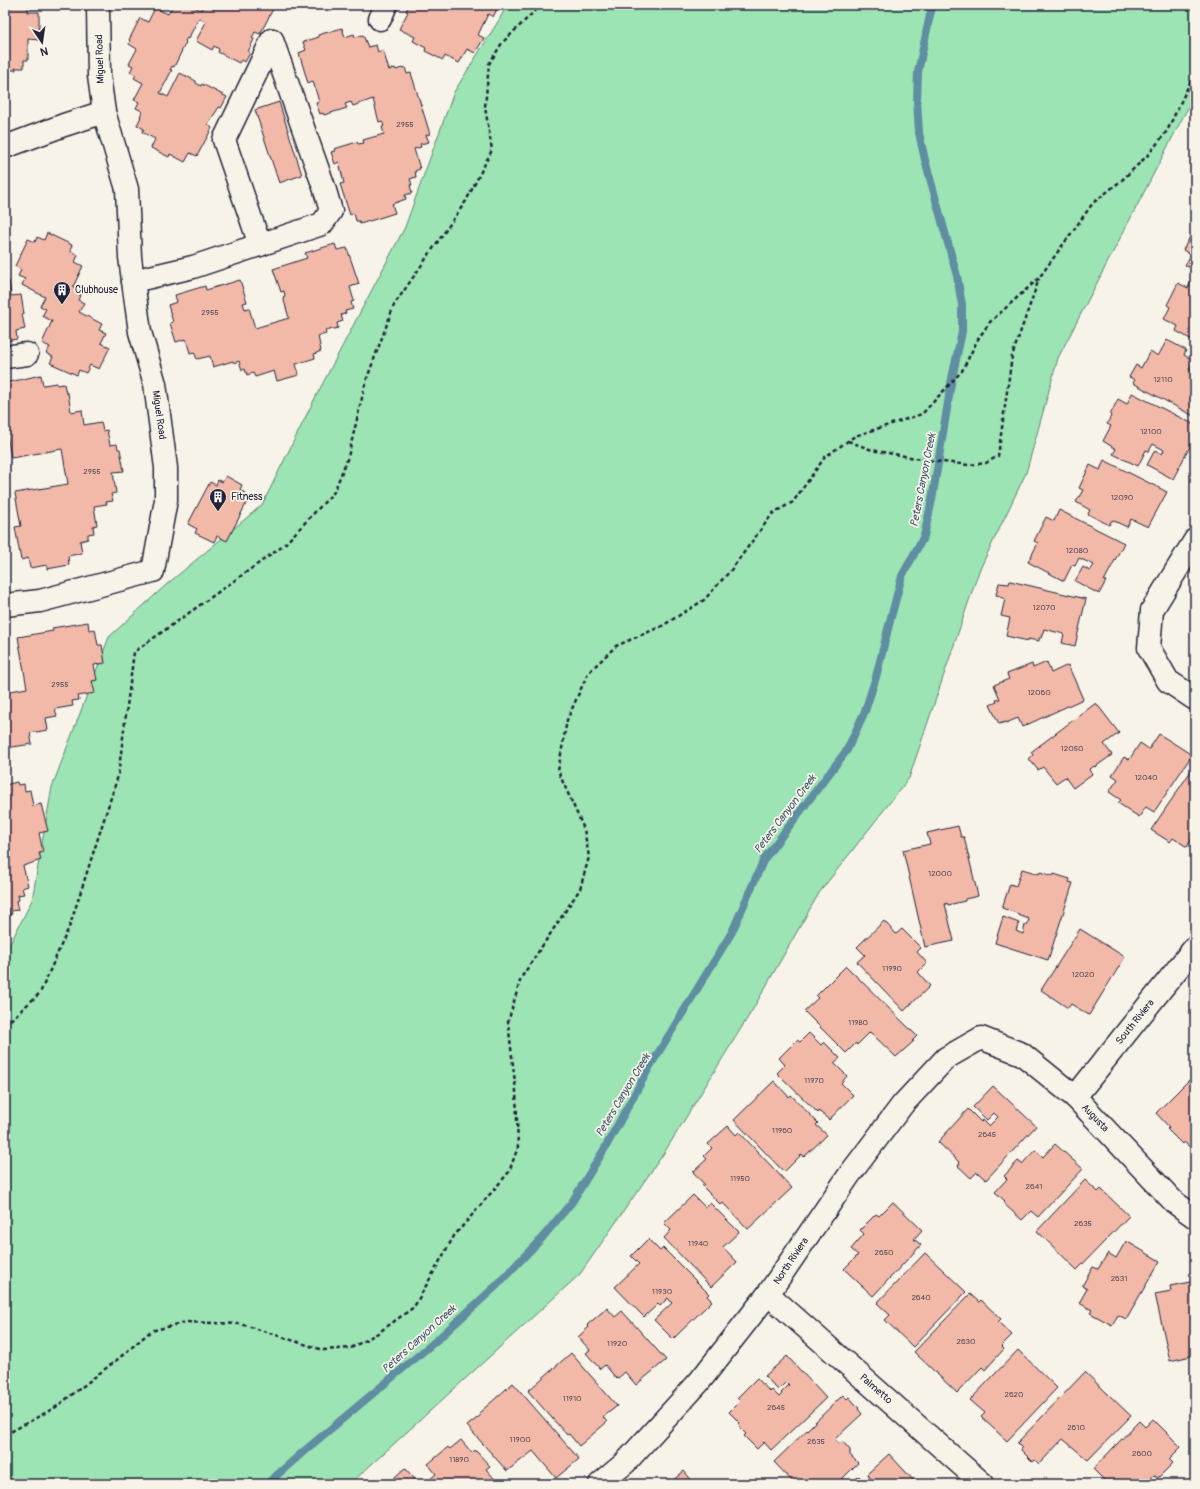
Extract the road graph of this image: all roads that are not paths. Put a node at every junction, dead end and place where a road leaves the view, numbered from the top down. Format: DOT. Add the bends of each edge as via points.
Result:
graph roads {
  1 [pos="98,5"];
  2 [pos="104,112"];
  3 [pos="5,147"];
  4 [pos="260,245"];
  5 [pos="133,281"];
  6 [pos="27,354"];
  7 [pos="5,357"];
  8 [pos="1195,540"];
  9 [pos="5,605"];
  10 [pos="1195,699"];
  11 [pos="1195,947"];
  12 [pos="980,1038"];
  13 [pos="1075,1097"];
  14 [pos="1195,1217"];
  15 [pos="768,1294"];
  16 [pos="600,1484"];
  17 [pos="983,1484"];
  1 -- 2 [label="street, Miguel Road" via="99,76"];
  2 -- 3 [label="street"];
  2 -- 5 [label="street, Miguel Road" via="127,189"];
  4 -- 4 [label="street" via="224,140 272,40 331,211 322,224"];
  4 -- 5 [label="street" via="193,267"];
  5 -- 9 [label="street, Miguel Road" via="140,332 155,384 166,468 166,500 153,571 40,601"];
  6 -- 7 [label="street"];
  8 -- 10 [label="street" via="1152,610 1149,648 1168,681"];
  11 -- 13 [label="street, South Riviera"];
  12 -- 13 [label="street, Augusta" via="1022,1054"];
  12 -- 15 [label="street, North Riviera" via="946,1058 904,1104 850,1174"];
  13 -- 14 [label="street, Augusta" via="1174,1202"];
  15 -- 16 [label="street, North Riviera" via="699,1382 625,1463"];
  15 -- 17 [label="street, Palmetto"];
}
